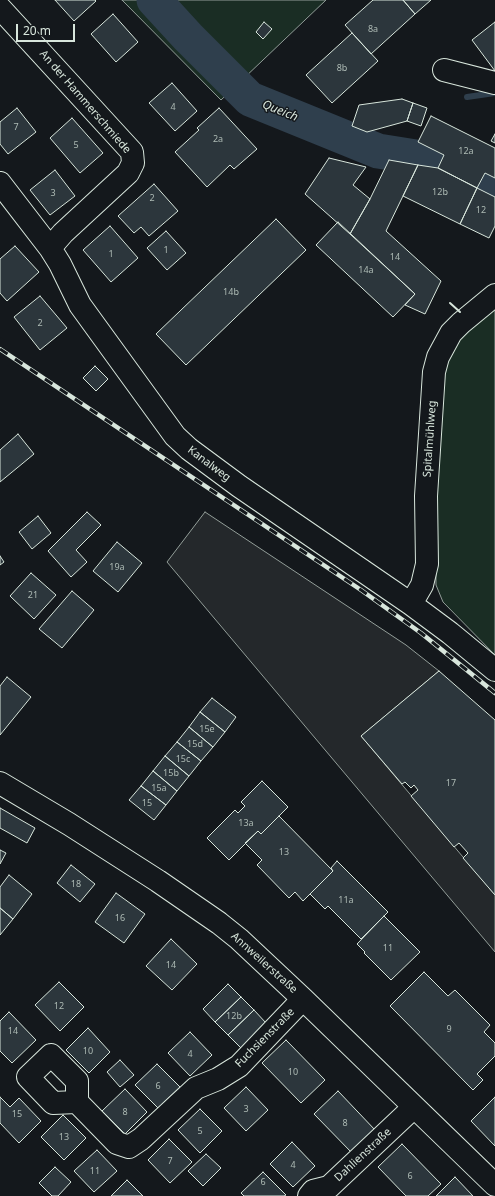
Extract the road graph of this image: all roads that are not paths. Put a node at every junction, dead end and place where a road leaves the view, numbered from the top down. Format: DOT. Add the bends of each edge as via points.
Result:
graph roads {
  1 [pos="0,8"];
  2 [pos="444,70"];
  3 [pos="495,83"];
  4 [pos="0,183"];
  5 [pos="50,248"];
  6 [pos="495,295"];
  7 [pos="411,604"];
  8 [pos="495,670"];
  9 [pos="0,783"];
  10 [pos="303,999"];
  11 [pos="77,1102"];
  12 [pos="414,1107"];
  13 [pos="495,1185"];
  14 [pos="309,1196"];
  1 -- 5 [label="street, An der Hammerschmiede" via="132,152 133,163 128,173"];
  2 -- 3 [label="street"];
  4 -- 5 [label="street, Kanalweg"];
  5 -- 7 [label="street, Kanalweg" via="80,305 175,436 239,486"];
  6 -- 7 [label="street, Spitalmühlweg" via="451,333 438,357 434,372 426,496 427,564 422,585"];
  7 -- 8 [label="street, Kanalweg"];
  9 -- 10 [label="street, Annweilerstraße" via="69,824 190,903 239,939"];
  10 -- 11 [label="street, Fuchsienstraße" via="239,1066 218,1079 196,1088 129,1147 117,1143"];
  10 -- 12 [label="street, Annweilerstraße"];
  12 -- 13 [label="street, Annweilerstraße"];
  12 -- 14 [label="street, Dahlienstraße" via="329,1187 313,1192"];
}
